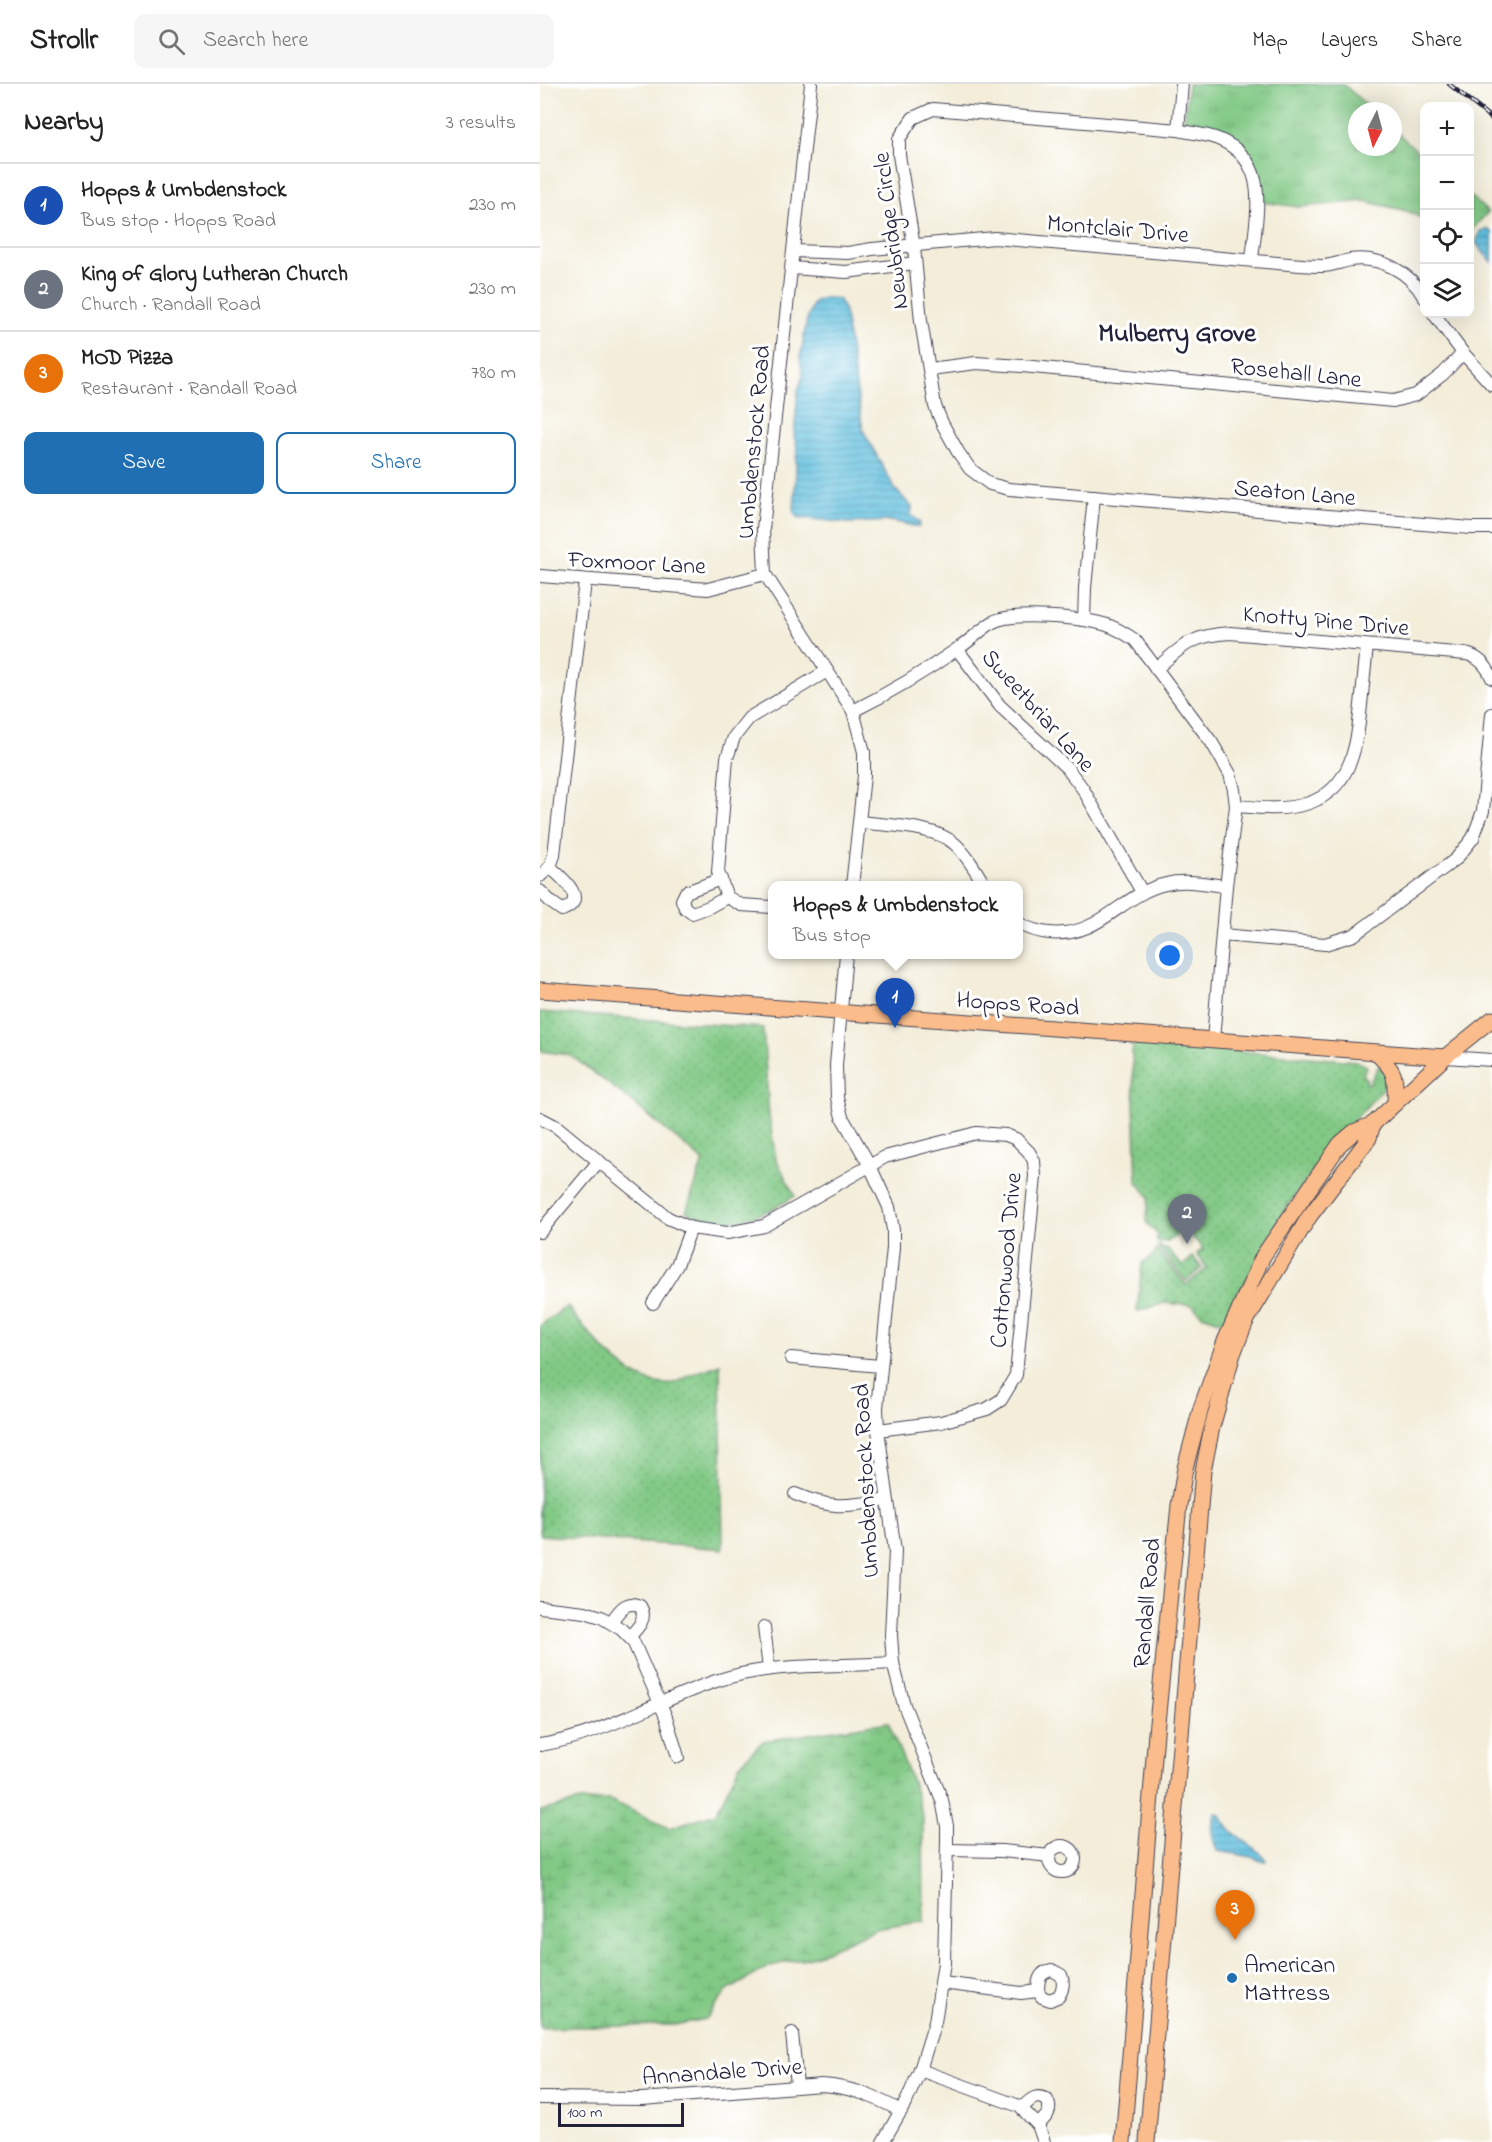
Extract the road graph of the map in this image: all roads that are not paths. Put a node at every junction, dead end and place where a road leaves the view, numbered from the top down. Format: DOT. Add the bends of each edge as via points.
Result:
graph roads {
  1 [pos="812,84"];
  2 [pos="1182,84"];
  3 [pos="1178,130"];
  4 [pos="914,247"];
  5 [pos="794,251"];
  6 [pos="1252,260"];
  7 [pos="915,263"];
  8 [pos="792,268"];
  9 [pos="1420,290"];
  10 [pos="1437,318"];
  11 [pos="1463,353"];
  12 [pos="930,369"];
  13 [pos="1492,385"];
  14 [pos="1094,496"];
  15 [pos="1492,528"];
  16 [pos="765,574"];
  17 [pos="540,576"];
  18 [pos="585,581"];
  19 [pos="1084,620"];
  20 [pos="1367,646"];
  21 [pos="957,650"];
  22 [pos="1156,669"];
  23 [pos="827,671"];
  24 [pos="1492,678"];
  25 [pos="853,711"];
  26 [pos="1492,714"];
  27 [pos="1490,748"];
  28 [pos="1236,806"];
  29 [pos="860,822"];
  30 [pos="549,867"];
  31 [pos="540,876"];
  32 [pos="721,879"];
  33 [pos="853,881"];
  34 [pos="982,881"];
  35 [pos="1226,886"];
  36 [pos="540,891"];
  37 [pos="1142,892"];
  38 [pos="727,897"];
  39 [pos="768,908"];
  40 [pos="1023,925"];
  41 [pos="1222,934"];
  42 [pos="846,959"];
  43 [pos="540,990"];
  44 [pos="842,1012"];
  45 [pos="1492,1019"];
  46 [pos="1213,1040"];
  47 [pos="1375,1052"];
  48 [pos="1445,1057"];
  49 [pos="1492,1060"];
  50 [pos="1395,1103"];
  51 [pos="540,1118"];
  52 [pos="1373,1124"];
  53 [pos="599,1161"];
  54 [pos="869,1164"];
  55 [pos="691,1228"];
  56 [pos="540,1232"];
  57 [pos="653,1303"];
  58 [pos="791,1358"];
  59 [pos="880,1366"];
  60 [pos="878,1430"];
  61 [pos="795,1494"];
  62 [pos="887,1500"];
  63 [pos="540,1607"];
  64 [pos="611,1622"];
  65 [pos="764,1627"];
  66 [pos="629,1637"];
  67 [pos="893,1663"];
  68 [pos="769,1669"];
  69 [pos="660,1704"];
  70 [pos="540,1745"];
  71 [pos="678,1757"];
  72 [pos="947,1850"];
  73 [pos="1050,1856"];
  74 [pos="942,1983"];
  75 [pos="1038,1991"];
  76 [pos="792,2033"];
  77 [pos="921,2070"];
  78 [pos="797,2086"];
  79 [pos="540,2098"];
  80 [pos="1022,2108"];
  81 [pos="901,2111"];
  82 [pos="1038,2125"];
  83 [pos="883,2142"];
  84 [pos="1044,2142"];
  85 [pos="1123,2142"];
  86 [pos="1147,2142"];
  1 -- 5 [label="street, Umbdenstock Road"];
  2 -- 3 [label="street"];
  3 -- 4 [label="street, Newbridge Circle" via="933,109 913,118 899,139"];
  3 -- 6 [label="street, Newbridge Circle" via="1217,138 1248,159 1256,176 1258,194"];
  4 -- 5 [label="street, Montclair Drive" via="848,253"];
  4 -- 6 [label="street, Montclair Drive" via="995,238"];
  4 -- 7 [label="street, Newbridge Circle"];
  5 -- 8 [label="street, Umbdenstock Road"];
  6 -- 9 [label="street, Montclair Drive" via="1324,266 1352,260 1383,262 1404,274"];
  7 -- 8 [label="street" via="840,272"];
  7 -- 12 [label="street, Newbridge Circle"];
  8 -- 16 [label="street, Umbdenstock Road" via="762,529"];
  10 -- 11 [label="street"];
  11 -- 12 [label="street, Rosehall Lane" via="1416,395 1393,401 999,364"];
  11 -- 13 [label="street"];
  12 -- 14 [label="street, Newbridge Circle" via="935,406 942,423 979,478 1009,489"];
  14 -- 15 [label="street, Seaton Lane"];
  14 -- 19 [label="street"];
  16 -- 18 [label="street, Foxmoor Lane" via="708,590"];
  16 -- 23 [label="street, Umbdenstock Road"];
  17 -- 18 [label="street, Foxmoor Lane"];
  18 -- 30 [label="street" via="554,855"];
  19 -- 21 [label="street" via="1007,617 993,622"];
  19 -- 22 [label="street" via="1109,625 1135,640"];
  20 -- 22 [label="street, Knotty Pine Drive" via="1216,633 1180,647"];
  20 -- 24 [label="street, Knotty Pine Drive" via="1474,656"];
  20 -- 28 [label="street" via="1358,743 1341,780 1324,796 1302,805"];
  21 -- 25 [label="street"];
  21 -- 37 [label="street, Sweetbriar Lane" via="1000,706 1067,768"];
  22 -- 28 [label="street" via="1212,743 1230,774"];
  23 -- 25 [label="street, Umbdenstock Road"];
  23 -- 32 [label="street" via="749,717 734,737 727,758 718,872"];
  25 -- 29 [label="street, Umbdenstock Road" via="864,752"];
  26 -- 27 [label="street"];
  27 -- 41 [label="street" via="1483,811 1473,838 1456,859 1354,935 1325,944"];
  28 -- 35 [label="street"];
  29 -- 33 [label="street, Umbdenstock Road"];
  29 -- 34 [label="street" via="939,835 953,842"];
  30 -- 31 [label="street"];
  30 -- 36 [label="street" via="574,893 573,904 562,910"];
  32 -- 38 [label="street"];
  32 -- 38 [label="street" via="686,892 682,900 692,913"];
  35 -- 37 [label="street" via="1166,883"];
  35 -- 41 [label="street"];
  37 -- 40 [label="street" via="1077,932 1041,932"];
  38 -- 39 [label="street" via="741,905"];
  41 -- 46 [label="street"];
  42 -- 44 [label="street, Umbdenstock Road"];
  43 -- 44 [label="main road, Hopps Road"];
  44 -- 46 [label="main road, Hopps Road"];
  44 -- 54 [label="street, Umbdenstock Road" via="837,1098 842,1117"];
  45 -- 48 [label="main road, Randall Road"];
  46 -- 47 [label="main road, Hopps Road"];
  47 -- 48 [label="main road, Hopps Road"];
  47 -- 50 [label="main road" via="1396,1077"];
  48 -- 49 [label="street, Hopps Road"];
  48 -- 50 [label="main road, Randall Road"];
  50 -- 52 [label="main road, Randall Road"];
  51 -- 53 [label="street, Cottonwood Drive"];
  52 -- 85 [label="main road, Randall Road" via="1354,1132 1340,1144 1263,1256 1226,1341 1188,1457 1179,1505 1156,1733"];
  52 -- 86 [label="main road, Randall Road" via="1369,1138 1309,1217 1246,1321 1212,1427 1203,1471"];
  53 -- 55 [label="street, Cottonwood Drive" via="668,1218"];
  53 -- 56 [label="street"];
  54 -- 55 [label="street, Cottonwood Drive" via="764,1226 727,1233"];
  54 -- 59 [label="street, Umbdenstock Road" via="889,1207 893,1230"];
  54 -- 60 [label="street, Cottonwood Drive" via="903,1151 976,1133 991,1133 1006,1135 1024,1146 1034,1161 1035,1176 1016,1375 1007,1393 987,1409 941,1422"];
  55 -- 57 [label="street" via="677,1265"];
  58 -- 59 [label="street"];
  59 -- 60 [label="street, Umbdenstock Road"];
  60 -- 62 [label="street, Umbdenstock Road"];
  61 -- 62 [label="street" via="816,1503 838,1506"];
  62 -- 67 [label="street, Umbdenstock Road" via="895,1551"];
  63 -- 64 [label="street" via="585,1612"];
  64 -- 66 [label="street"];
  64 -- 66 [label="street" via="628,1604 640,1606 644,1613 641,1623"];
  65 -- 68 [label="street"];
  66 -- 69 [label="street"];
  67 -- 68 [label="street"];
  67 -- 72 [label="street, Umbdenstock Road" via="904,1705 942,1800"];
  68 -- 69 [label="street" via="717,1680"];
  69 -- 70 [label="street" via="592,1732"];
  69 -- 71 [label="street"];
  72 -- 73 [label="street"];
  72 -- 74 [label="street, Umbdenstock Road"];
  74 -- 75 [label="street" via="1021,1993"];
  74 -- 77 [label="street, Umbdenstock Road"];
  76 -- 78 [label="street"];
  77 -- 80 [label="street"];
  77 -- 81 [label="street, Umbdenstock Road"];
  78 -- 79 [label="street, Annandale Drive" via="642,2099"];
  78 -- 81 [label="street, Annandale Drive" via="851,2089"];
  80 -- 82 [label="street"];
  80 -- 82 [label="street" via="1034,2098 1047,2100 1049,2113"];
  81 -- 83 [label="street, Umbdenstock Road"];
  82 -- 84 [label="street"];
}
